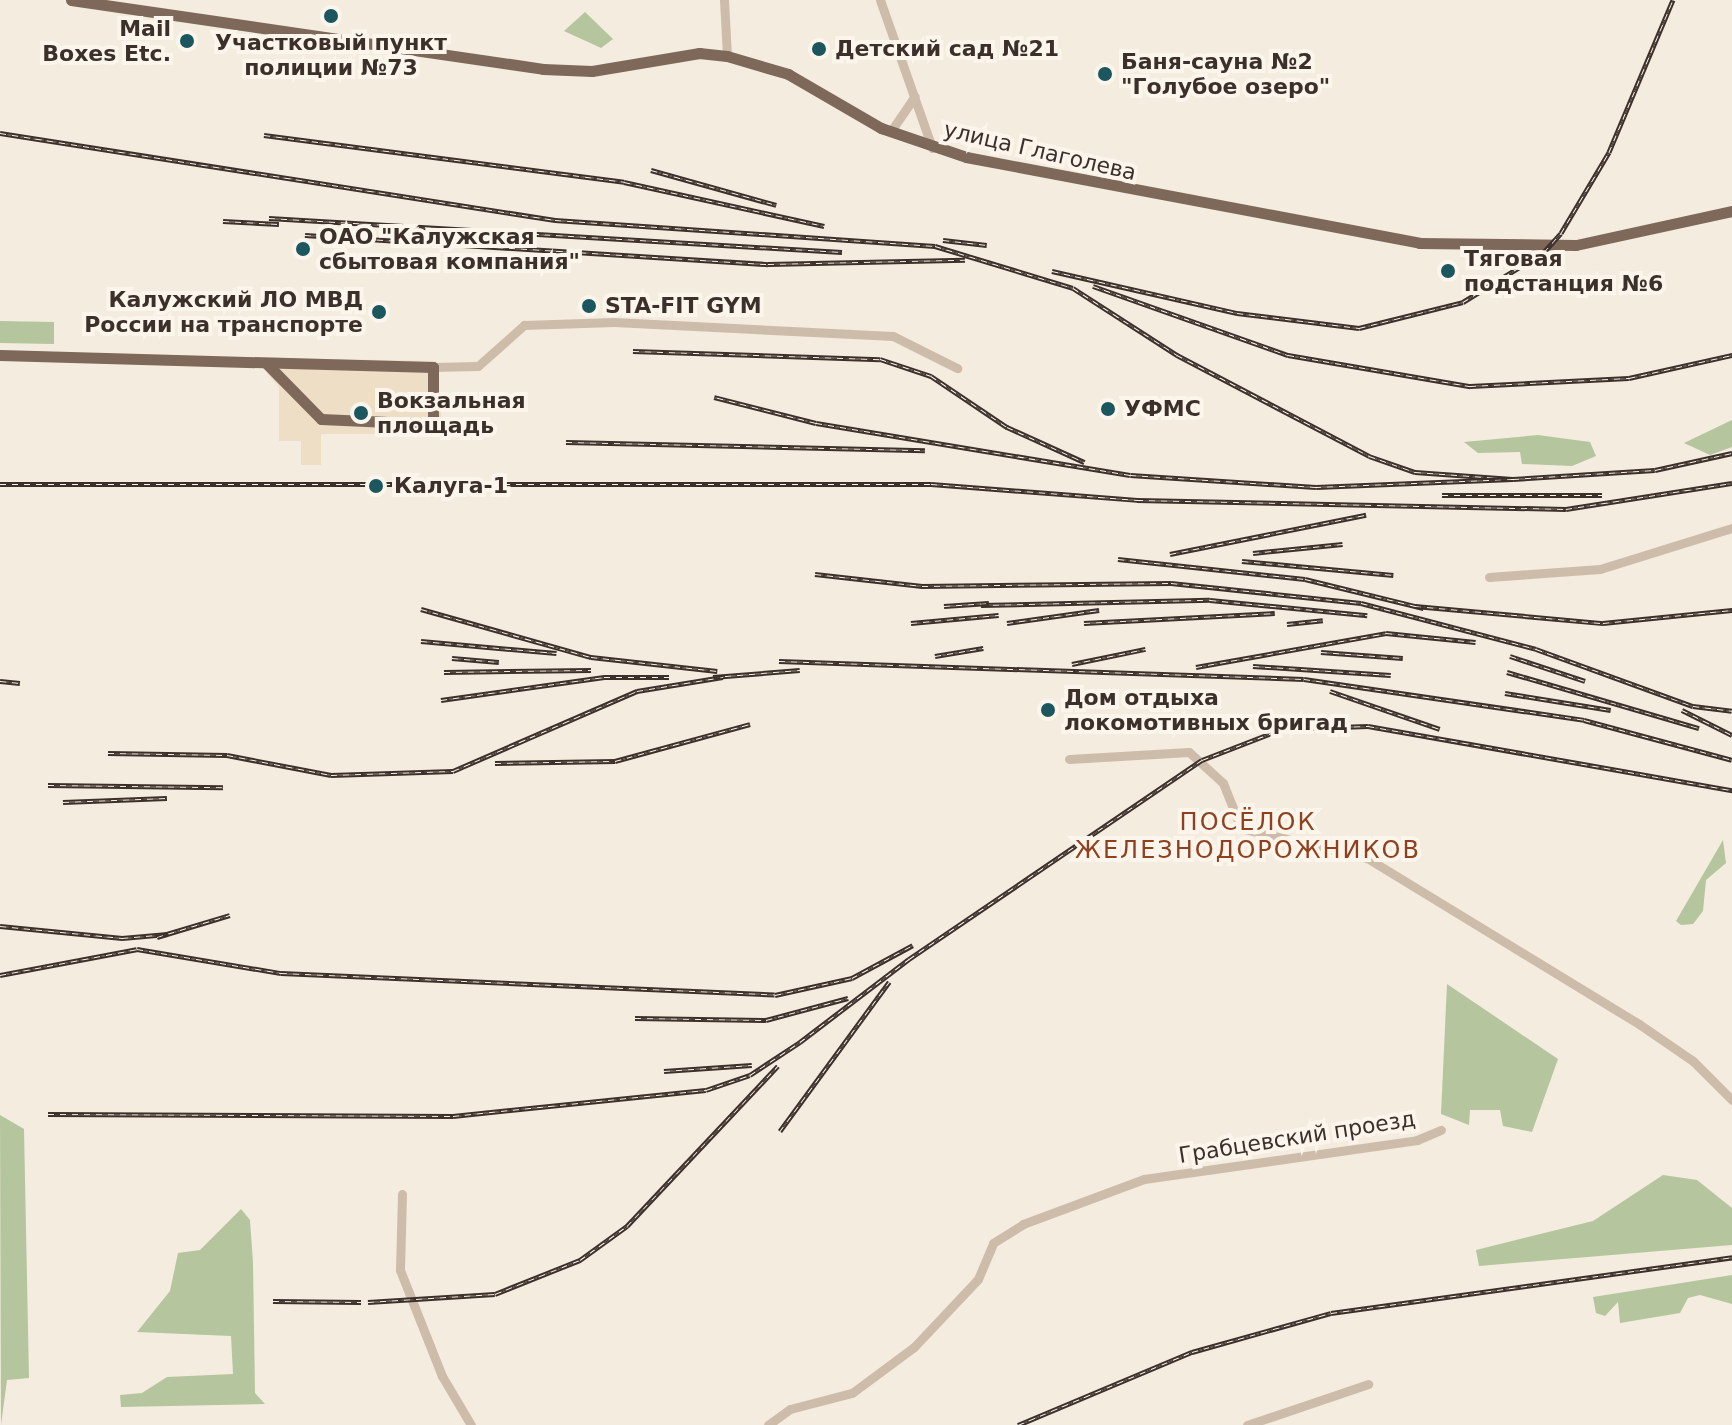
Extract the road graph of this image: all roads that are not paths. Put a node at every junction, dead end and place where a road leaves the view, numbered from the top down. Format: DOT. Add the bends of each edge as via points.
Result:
graph roads {
  1 [pos="71,0"];
  2 [pos="724,0"];
  3 [pos="880,0"];
  4 [pos="727,56"];
  5 [pos="915,96"];
  6 [pos="891,131"];
  7 [pos="932,148"];
  8 [pos="1732,211"];
  9 [pos="0,355"];
  10 [pos="266,363"];
  11 [pos="433,367"];
  12 [pos="957,368"];
  13 [pos="1732,528"];
  14 [pos="1489,577"];
  15 [pos="1069,759"];
  16 [pos="1732,1100"];
  17 [pos="1441,1130"];
  18 [pos="402,1194"];
  19 [pos="1368,1384"];
  20 [pos="471,1425"];
  21 [pos="768,1425"];
  22 [pos="1247,1425"];
  1 -- 4 [label="main road, улица Глаголева" via="543,69 592,71 699,53"];
  2 -- 4 [label="street"];
  3 -- 5 [label="street"];
  4 -- 6 [label="main road, улица Глаголева" via="788,74"];
  5 -- 6 [label="street"];
  5 -- 7 [label="street"];
  6 -- 7 [label="main road, улица Глаголева"];
  7 -- 8 [label="main road, улица Глаголева" via="1049,177 1419,243 1576,245"];
  9 -- 10 [label="main road"];
  10 -- 11 [label="main road"];
  10 -- 11 [label="main road" via="321,419 342,424 433,424"];
  11 -- 12 [label="street" via="478,366 520,326 614,322 893,336"];
  13 -- 14 [label="street" via="1600,569"];
  15 -- 16 [label="street" via="1189,752 1223,783 1241,828 1367,858 1639,1024 1693,1061"];
  17 -- 21 [label="street, Грабцевский проезд" via="1417,1140 1144,1179 1023,1224 993,1243 978,1279 914,1347 852,1393 790,1409"];
  18 -- 20 [label="street" via="400,1270 442,1376"];
  19 -- 22 [label="street"];
}
